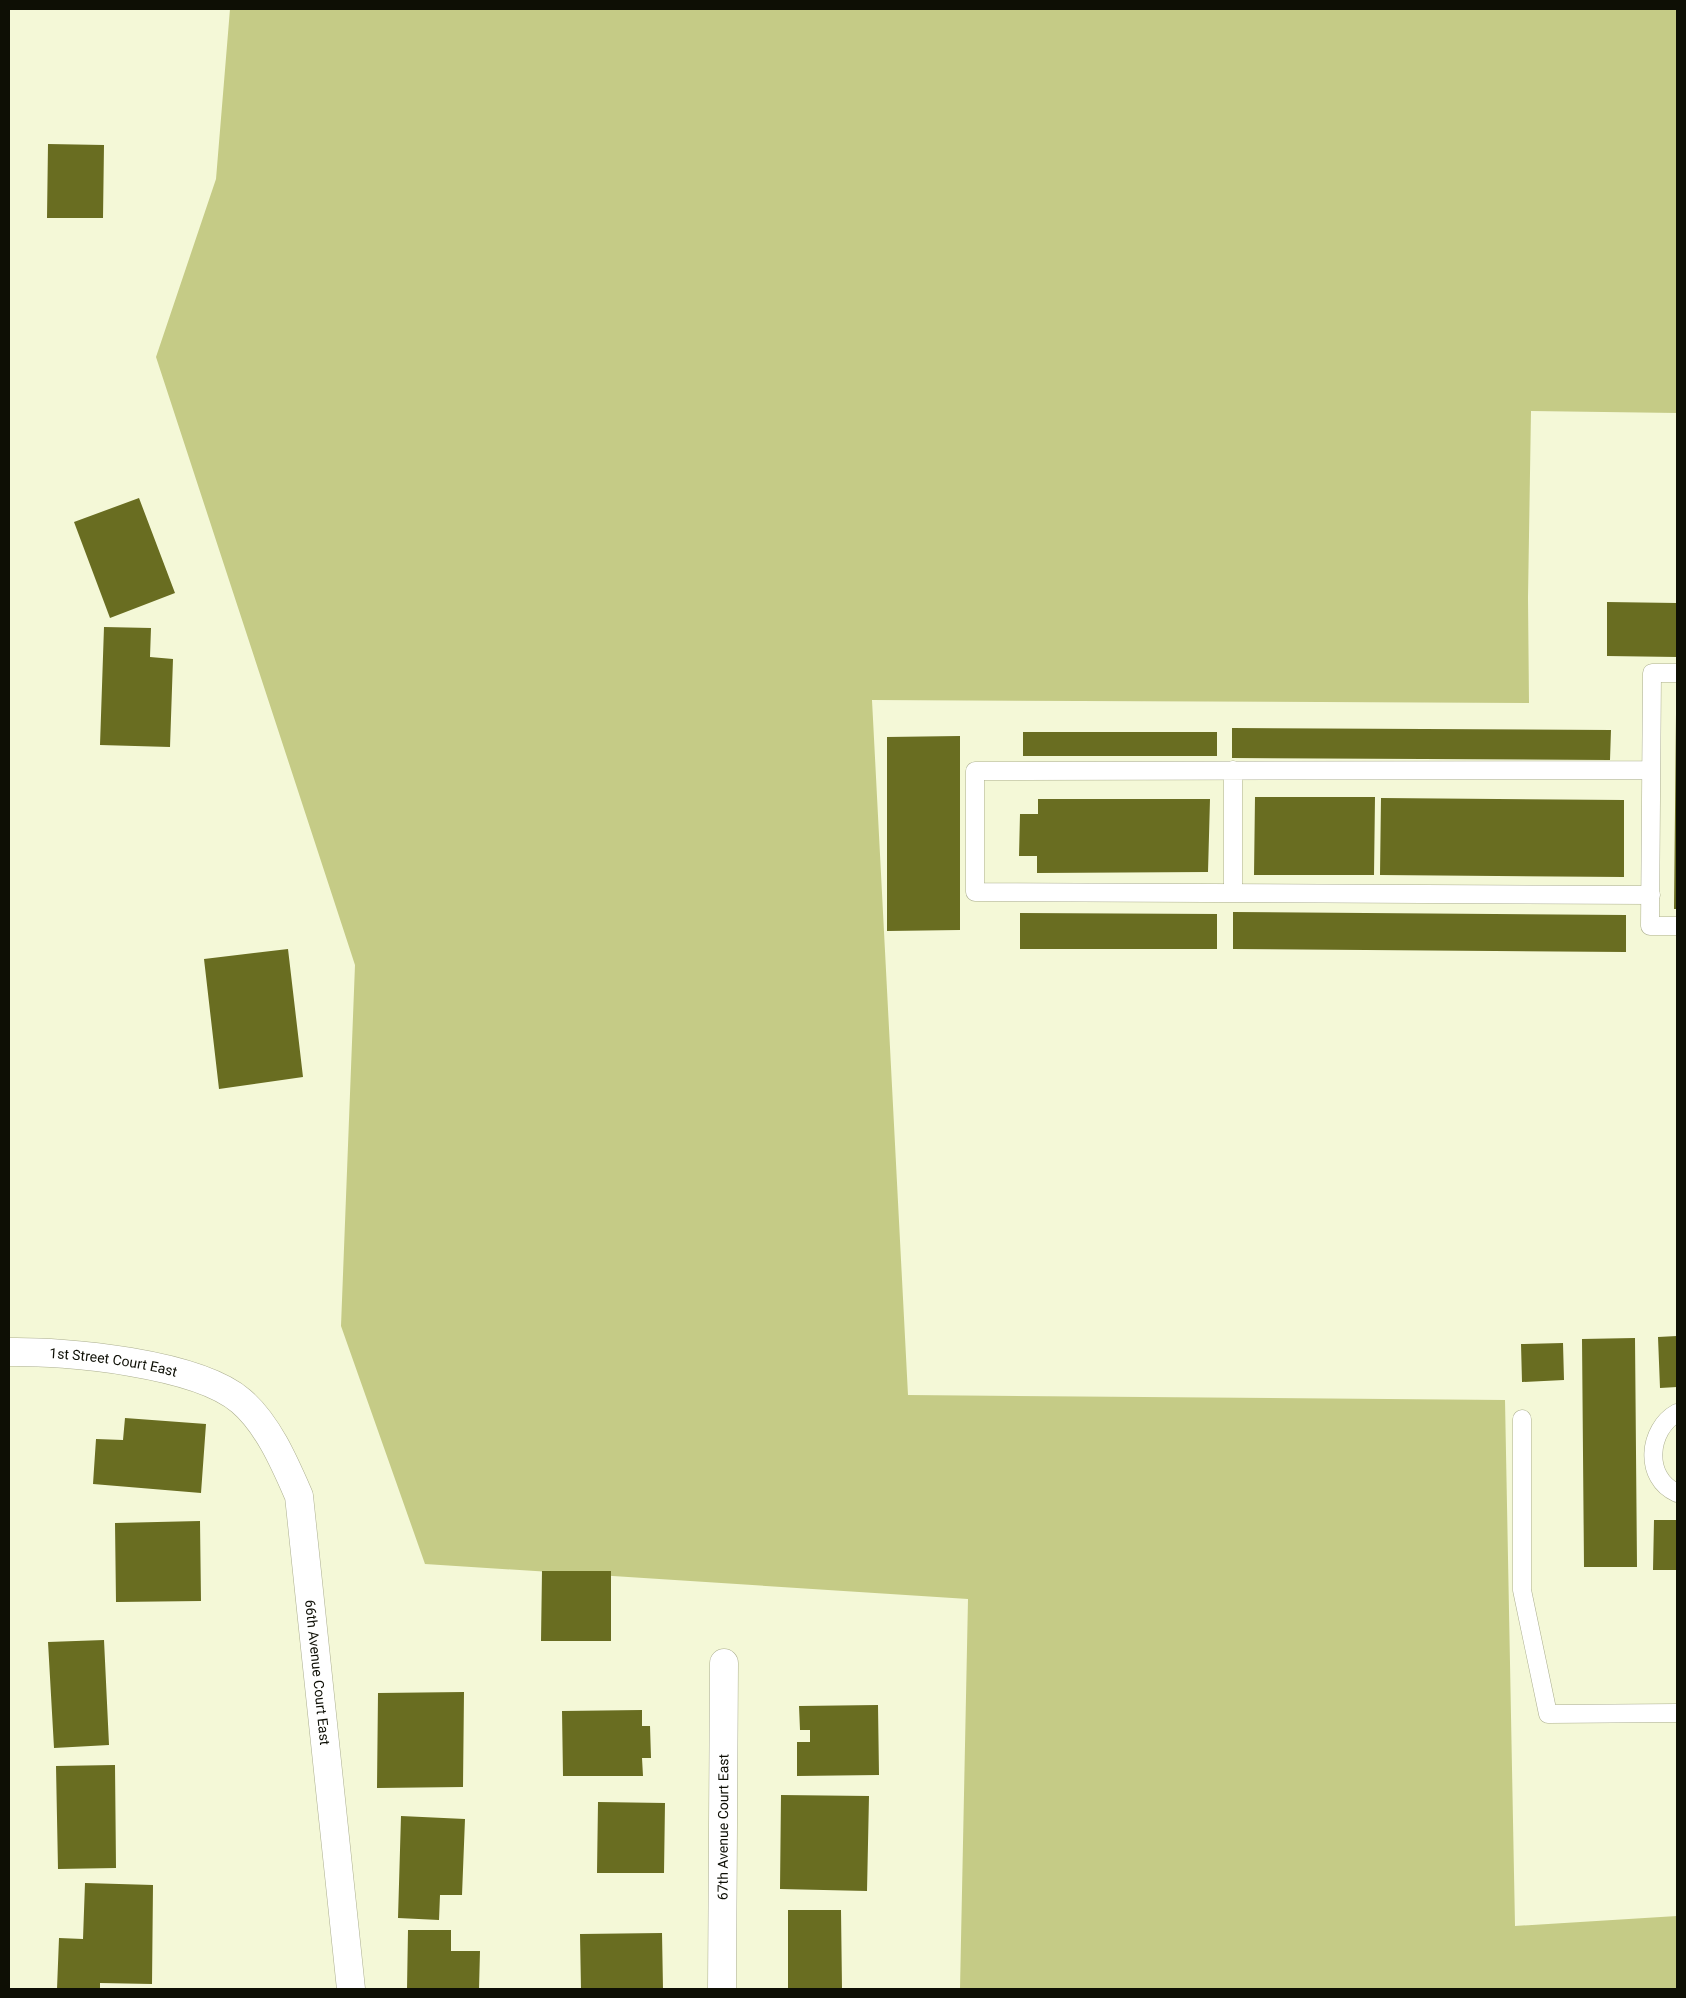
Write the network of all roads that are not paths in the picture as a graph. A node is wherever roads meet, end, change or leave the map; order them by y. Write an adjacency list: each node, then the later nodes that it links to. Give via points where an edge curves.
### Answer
1 (1677, 672): 3 (lane, via 1652,673)
2 (1234, 770): 3 (lane); 4 (lane); 4 (lane, via 976,771 976,892)
3 (1652, 770): 5 (lane)
4 (1234, 894): 5 (lane)
5 (1651, 895): 6 (lane, via 1650,926)
6 (1677, 926)
7 (9, 1352): 8 (street, 1st Street Court East, via 114,1358 184,1374)
8 (216, 1386): 14 (street, 66th Avenue Court East, via 241,1401 263,1427 282,1457 299,1496)
9 (1677, 1413): 11 (lane, via 1660,1427 1654,1440 1653,1455 1663,1482)
10 (1522, 1419): 13 (lane, via 1522,1590 1548,1714)
11 (1677, 1493)
12 (724, 1663): 15 (street, 67th Avenue Court East)
13 (1677, 1712)
14 (350, 1989)
15 (722, 1989)

